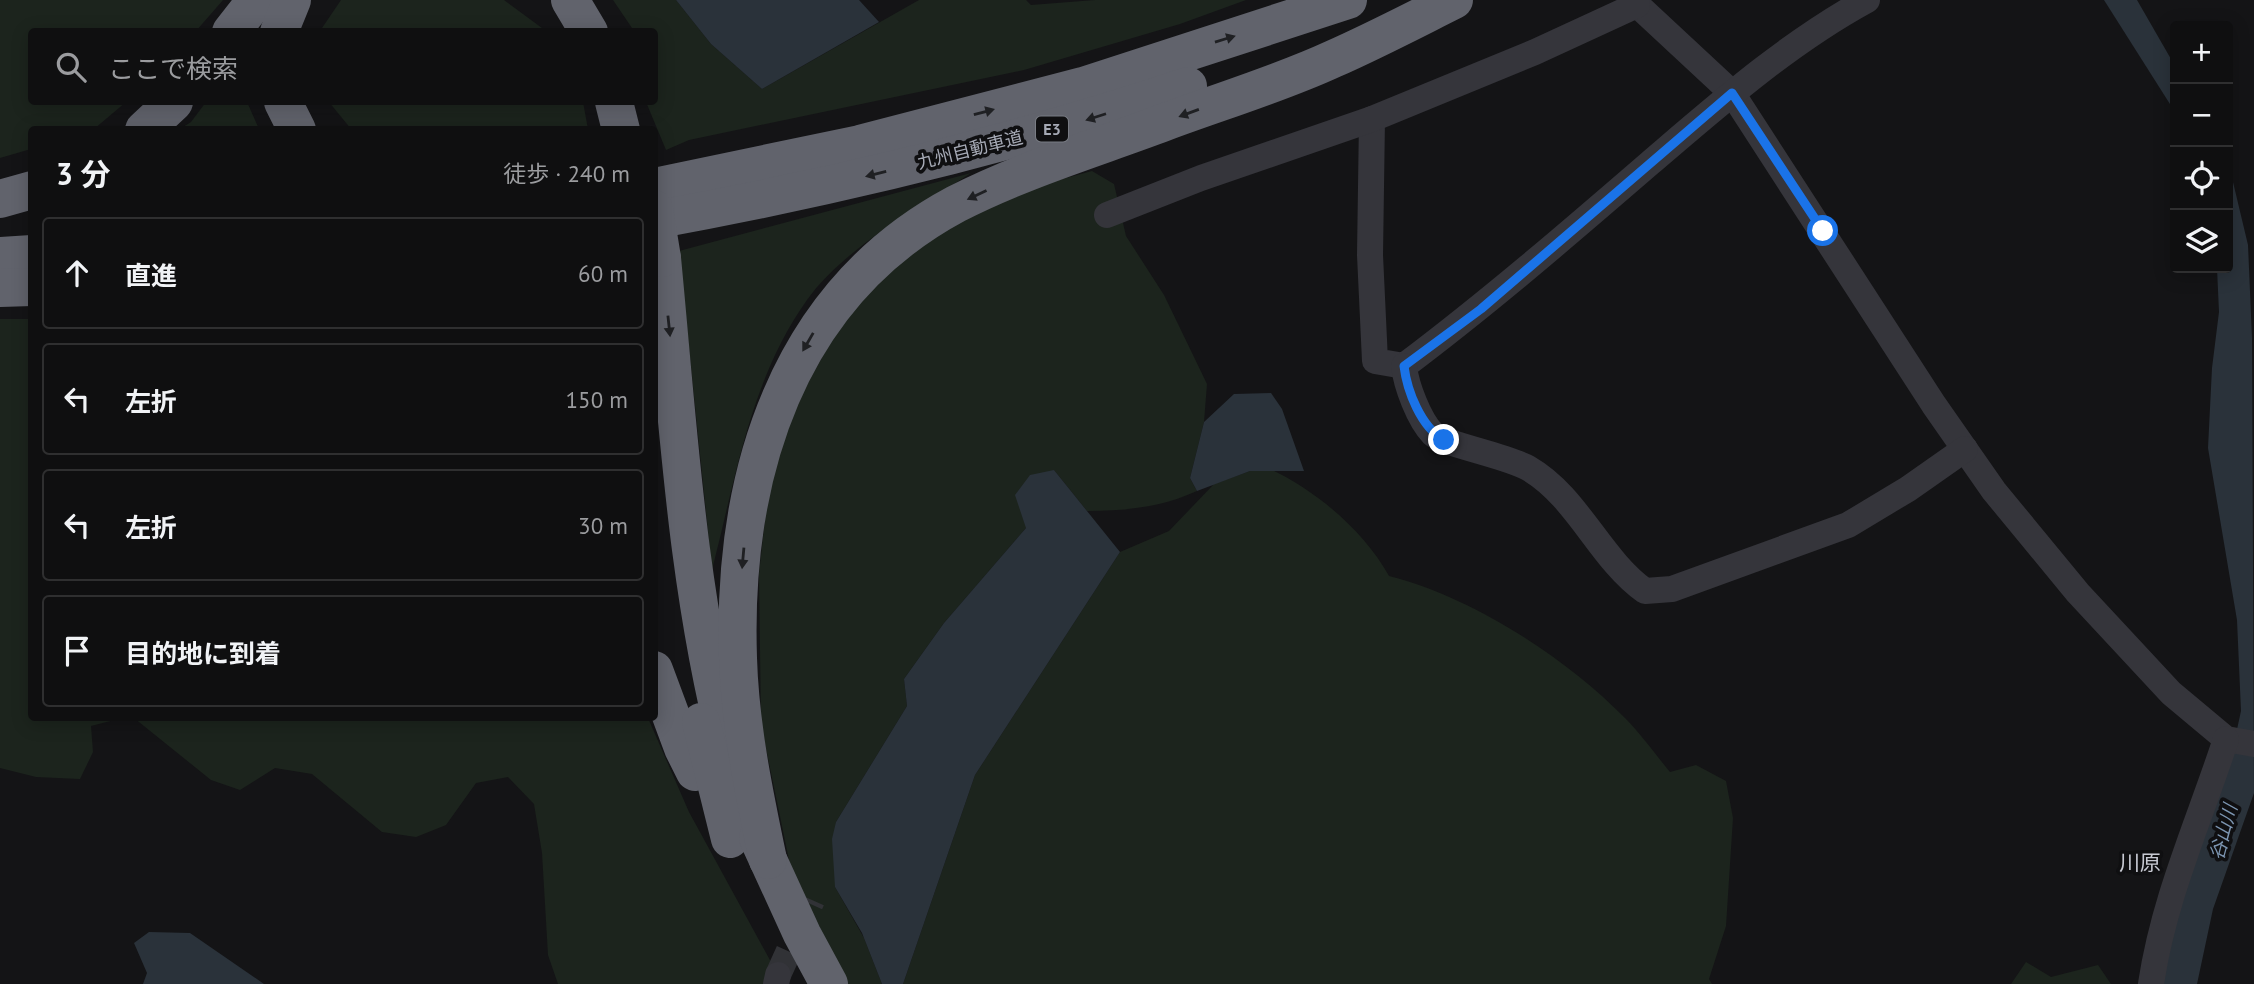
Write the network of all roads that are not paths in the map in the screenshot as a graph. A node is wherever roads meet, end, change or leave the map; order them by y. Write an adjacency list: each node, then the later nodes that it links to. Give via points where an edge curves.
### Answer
1 (256, 0): 10 (highway)
2 (292, 0): 11 (highway)
3 (570, 0): 12 (highway)
4 (593, 0): 13 (highway)
5 (1348, 0): 24 (highway, 九州自動車道 / E3, one-way to 5, via 1083,86)
6 (1438, 0): 30 (highway, 九州自動車道 / E3, one-way to 30, via 1086,120 858,179)
7 (1454, 0): 39 (highway, one-way to 39, via 1331,60 954,205 909,236 839,299 809,337 778,397 757,472 744,545 738,658 747,752)
8 (1867, 0): 14 (street)
9 (1635, 2): 14 (street); 19 (street, via 1535,52)
10 (234, 28)
11 (281, 28)
12 (587, 28)
13 (609, 28)
14 (1732, 93): 32 (street, via 1481,309); 34 (street)
15 (171, 105): 20 (highway)
16 (284, 105): 21 (highway)
17 (615, 105): 22 (highway)
18 (635, 105): 23 (highway)
19 (1372, 120): 29 (street); 32 (street, via 1370,255 1375,361)
20 (148, 126)
21 (295, 126)
22 (620, 126)
23 (641, 126)
24 (784, 162): 25 (highway); 26 (highway, 九州自動車道 / E3)
25 (658, 168)
26 (658, 186)
27 (28, 191): 28 (highway)
28 (0, 198)
29 (1107, 215)
30 (658, 219)
31 (658, 234): 39 (highway, one-way to 39, bridge, via 705,655 743,806)
32 (1404, 366): 34 (street, via 1406,386 1433,434 1529,469 1567,502 1622,575 1645,591 1672,589 1847,525)
33 (658, 420): 38 (highway, via 684,646)
34 (1965, 449): 36 (street, via 2078,593 2171,693)
35 (658, 681): 38 (highway, via 683,748)
36 (2226, 738): 37 (street); 42 (street, via 2173,882)
37 (2254, 744)
38 (730, 839): 40 (highway)
39 (768, 860): 41 (highway)
40 (787, 981)
41 (829, 984)
42 (2151, 984)

